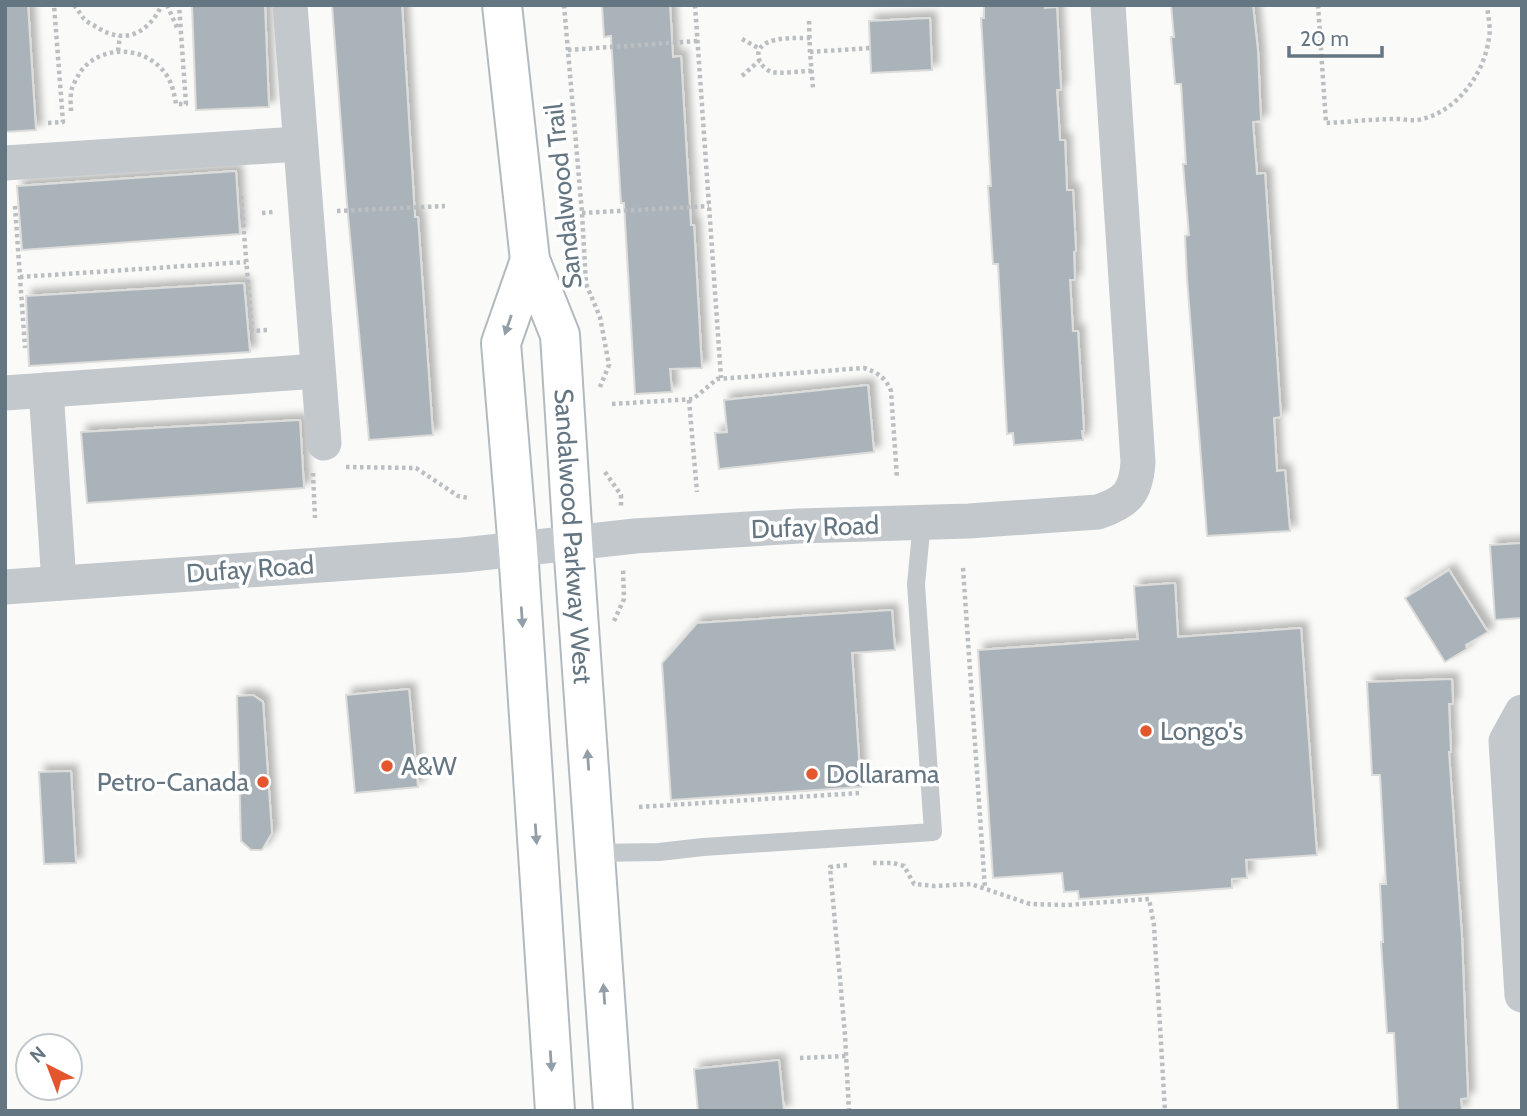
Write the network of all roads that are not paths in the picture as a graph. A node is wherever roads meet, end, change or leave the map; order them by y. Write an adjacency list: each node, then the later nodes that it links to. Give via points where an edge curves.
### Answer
1 (290, 5): 4 (street)
2 (502, 5): 6 (main road, Sandalwood Parkway West)
3 (1108, 5): 11 (street, Dufay Road, via 1137,479 1131,492 1116,505 1098,512)
4 (299, 144): 5 (street); 7 (street)
5 (5, 163)
6 (530, 260): 12 (main road, Sandalwood Parkway West, via 560,335); 13 (main road, Sandalwood Parkway West, one-way to 13, via 501,343)
7 (318, 371): 8 (street); 10 (street)
8 (46, 390): 9 (street); 14 (street)
9 (5, 393)
10 (325, 459)
11 (922, 523): 12 (street, Dufay Road, via 799,526); 17 (lane, via 916,584 933,832)
12 (573, 542): 13 (street, Dufay Road); 17 (main road, Sandalwood Parkway West, one-way to 12)
13 (518, 549): 14 (street, Dufay Road); 19 (main road, Sandalwood Parkway West, one-way to 19)
14 (59, 583): 15 (street, Dufay Road)
15 (5, 587)
16 (1522, 712): 18 (street, via 1506,741)
17 (594, 853): 20 (main road, Sandalwood Parkway West, one-way to 17)
18 (1522, 995)
19 (555, 1111)
20 (613, 1111)

